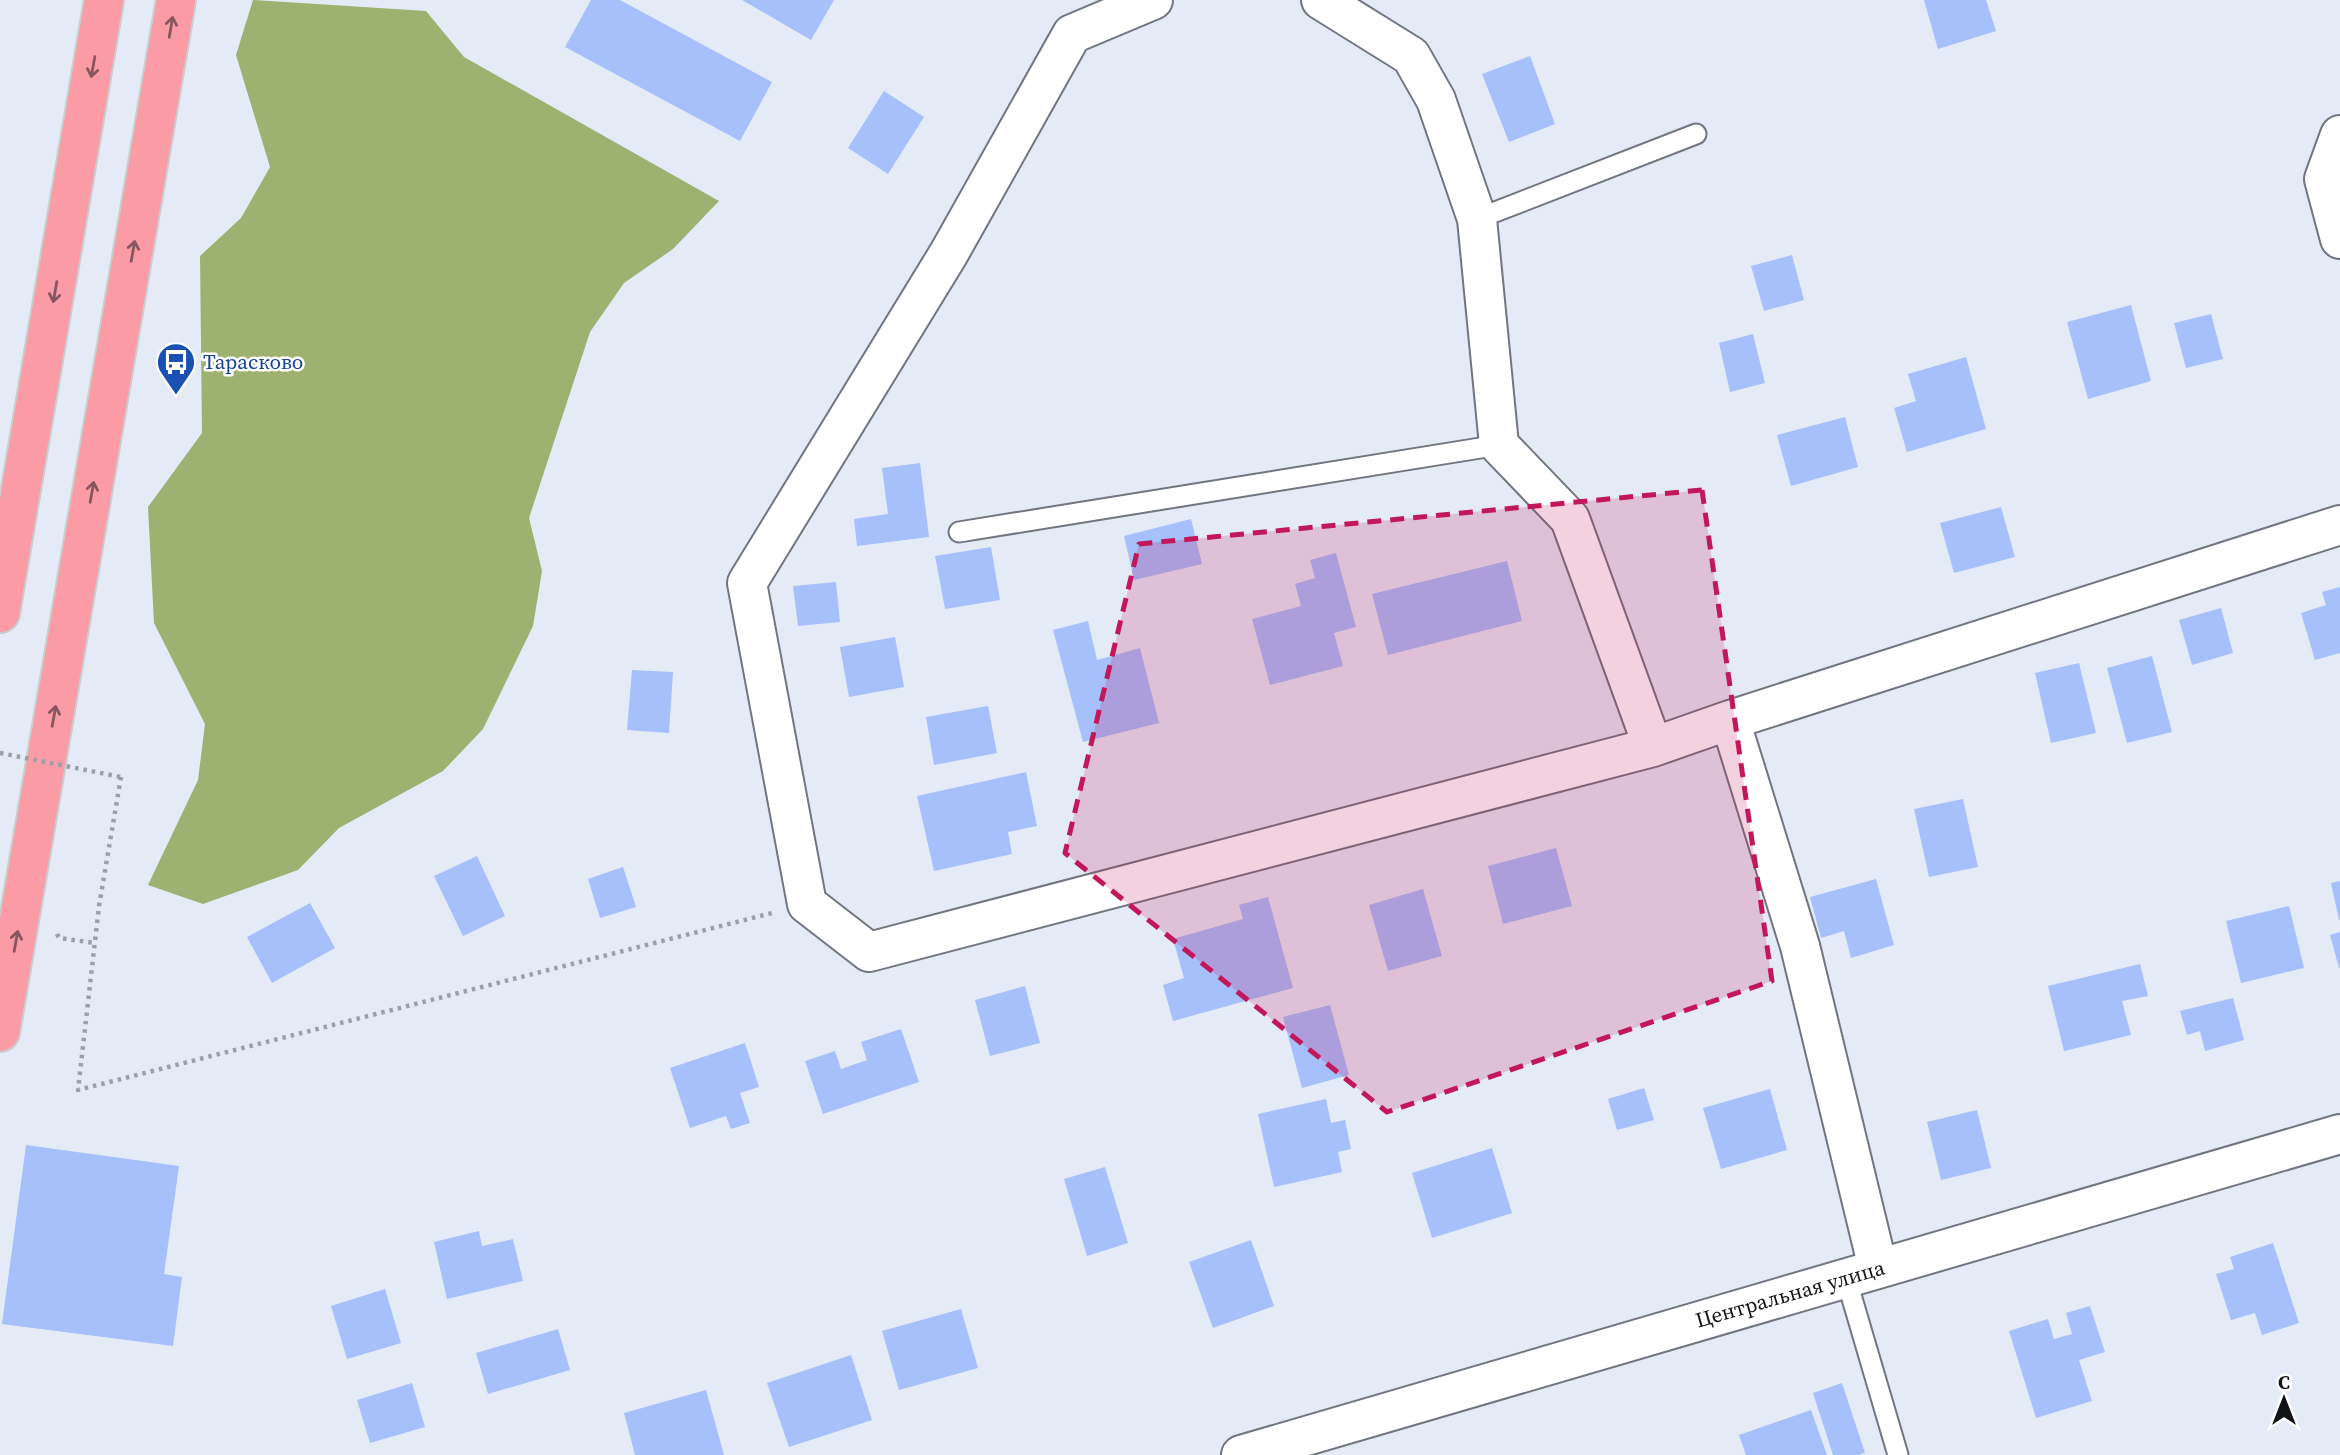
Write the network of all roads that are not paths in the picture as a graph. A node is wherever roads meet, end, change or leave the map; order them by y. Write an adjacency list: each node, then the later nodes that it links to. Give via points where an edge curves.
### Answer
1 (104, 0): 10 (highway, one-way to 10)
2 (176, 0): 16 (highway, one-way to 2)
3 (1153, 0): 15 (street, via 1072,34 950,253 747,583 807,904 869,952)
4 (1321, 0): 7 (street, via 1411,56 1436,100)
5 (1696, 134): 7 (lane)
6 (2340, 135): 8 (street, via 2324,179)
7 (1477, 219): 9 (street)
8 (2340, 239)
9 (1499, 445): 12 (lane); 15 (street, via 1570,519)
10 (8, 511): 13 (highway)
11 (2340, 525): 14 (street)
12 (959, 532)
13 (0, 613)
14 (1730, 720): 15 (street); 18 (street, via 1800,946)
15 (1653, 747)
16 (0, 1032)
17 (2340, 1134): 18 (street, Центральная улица)
18 (1862, 1273): 19 (street, Центральная улица); 20 (lane)
19 (1241, 1455)
20 (1898, 1455)

